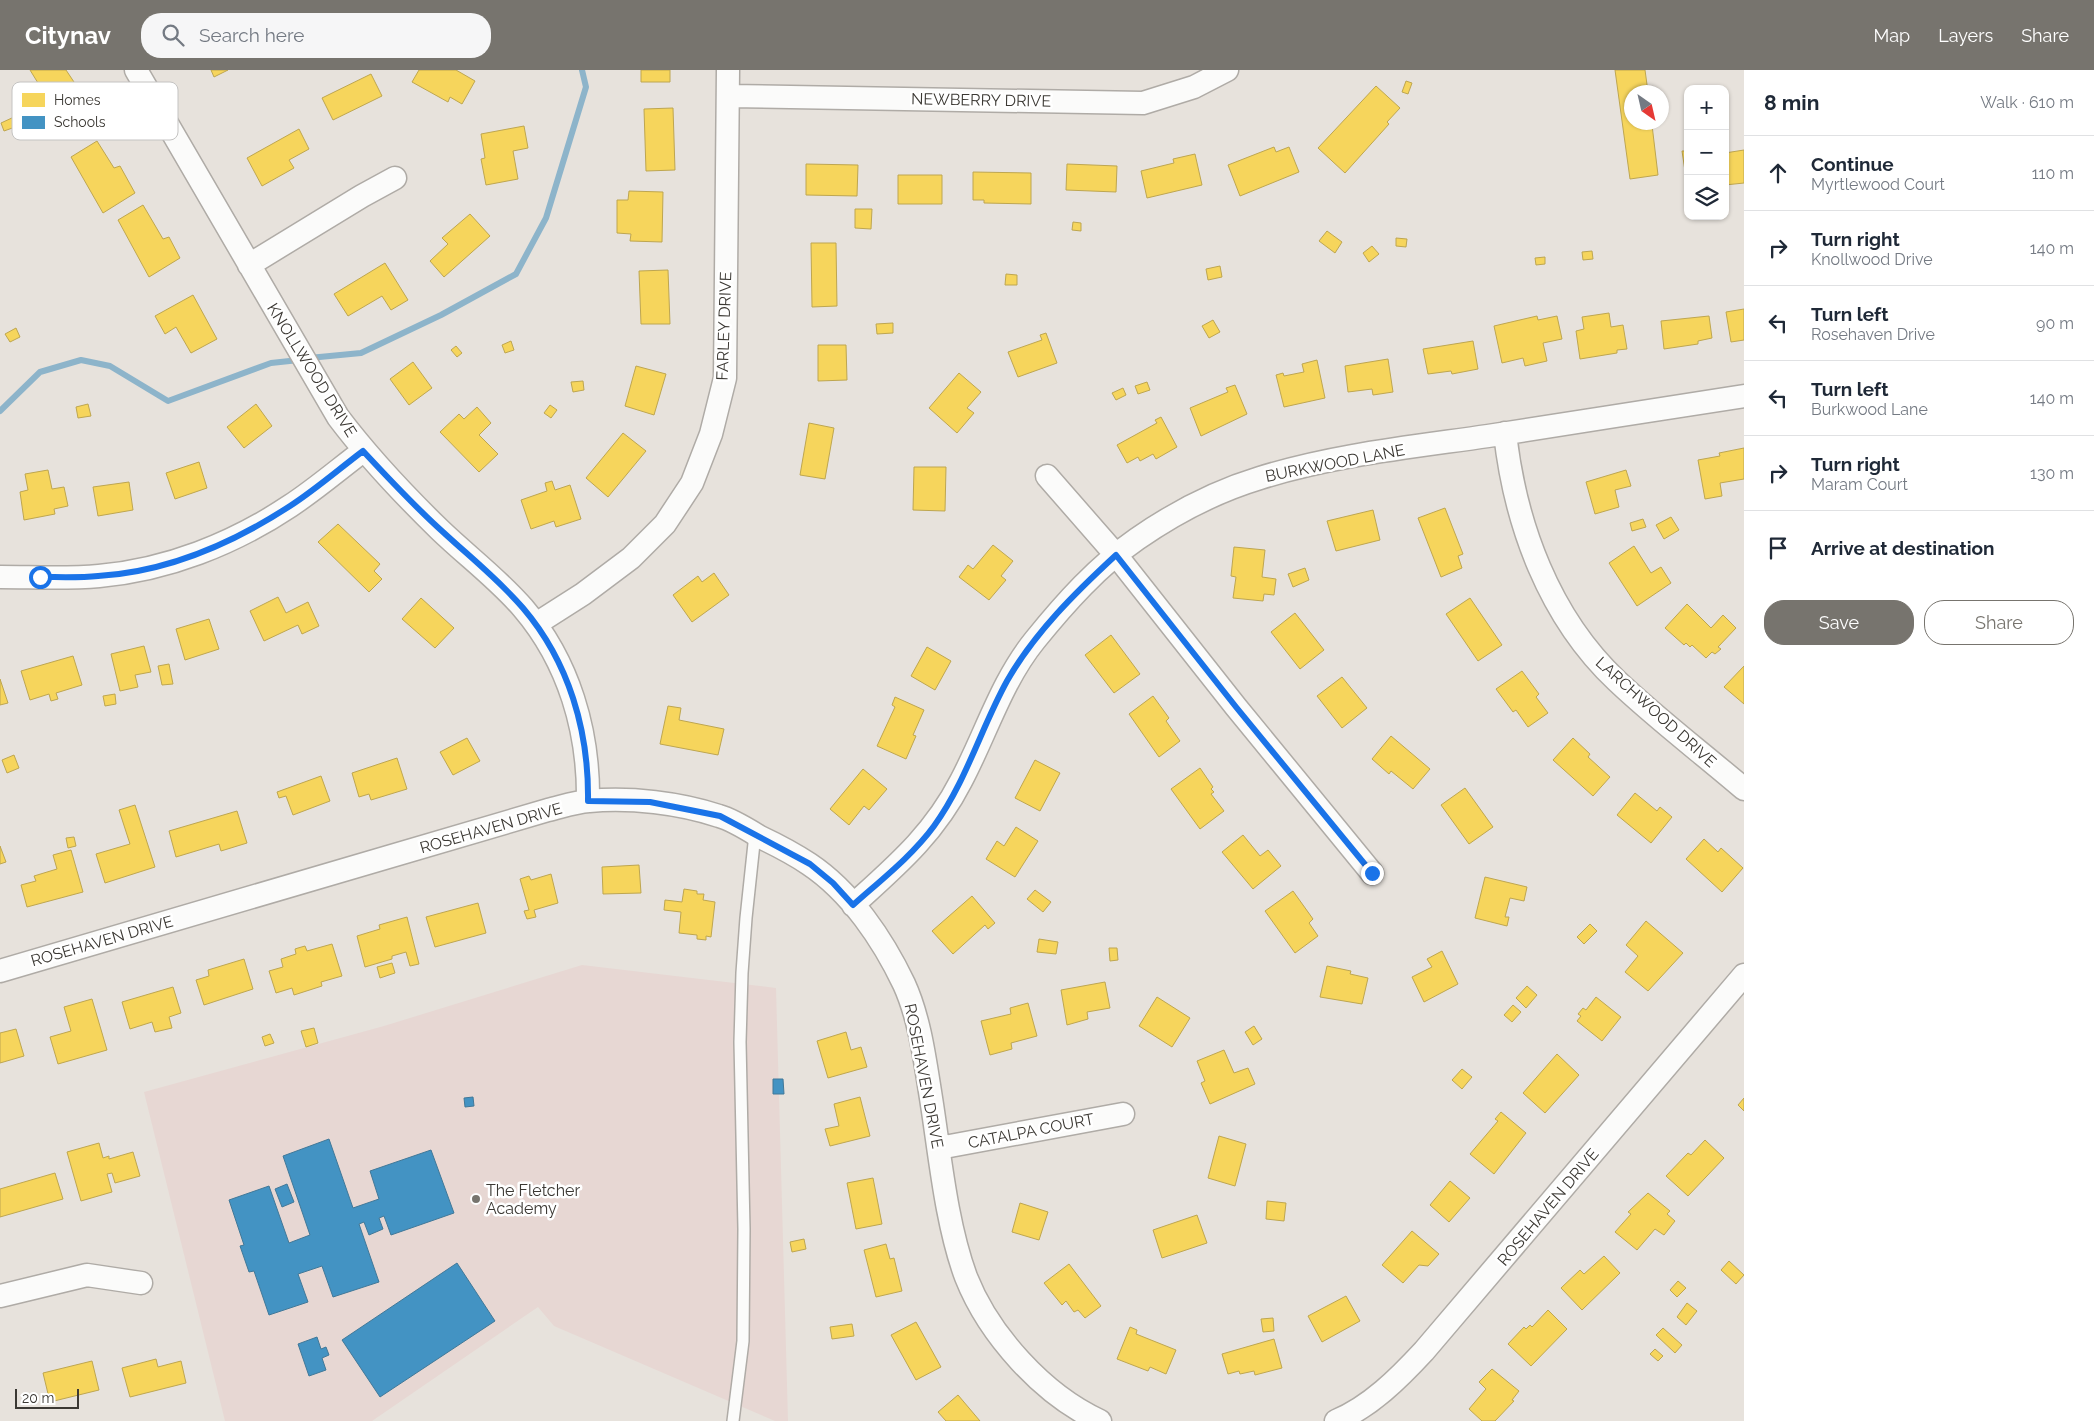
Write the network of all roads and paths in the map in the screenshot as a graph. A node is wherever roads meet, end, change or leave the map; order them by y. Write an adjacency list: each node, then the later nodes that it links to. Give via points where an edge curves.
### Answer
1 (136, 70): 4 (street, KNOLLWOOD DRIVE)
2 (728, 70): 5 (street, FARLEY DRIVE)
3 (1227, 70): 5 (street, NEWBERRY DRIVE, via 1194,87 1144,103)
4 (143, 82)
5 (729, 96): 15 (street, FARLEY DRIVE, via 724,378 711,434 692,483 665,524 631,558)
6 (176, 140): 8 (street, KNOLLWOOD DRIVE)
7 (395, 178): 8 (street)
8 (248, 266): 11 (street, KNOLLWOOD DRIVE, via 338,418)
9 (1744, 396): 10 (street, BURKWOOD LANE)
10 (1505, 433): 13 (street, BURKWOOD LANE, via 1366,455 1258,478 1174,516); 16 (street, LARCHWOOD DRIVE, via 1507,455 1525,529 1538,566 1569,622 1616,680)
11 (363, 451): 14 (street, via 291,506 254,528 184,558 150,568 98,576); 15 (street, KNOLLWOOD DRIVE, via 394,485 516,600)
12 (1047, 476): 13 (street)
13 (1116, 555): 19 (street); 20 (street, BURKWOOD LANE, via 1066,603 1028,650 1008,680 961,782 934,826)
14 (0, 578)
15 (536, 624): 17 (street, KNOLLWOOD DRIVE, via 567,679 579,716)
16 (1744, 789)
17 (588, 801): 18 (street, ROSEHAVEN DRIVE, via 650,802 684,808 720,816); 21 (street, ROSEHAVEN DRIVE)
18 (755, 834): 20 (street, ROSEHAVEN DRIVE, via 810,864); 27 (lane, via 741,1002 743,1341)
19 (1372, 873)
20 (853, 905): 24 (street, ROSEHAVEN DRIVE, via 887,952 905,986 918,1029)
21 (0, 970)
22 (1744, 975): 29 (street, ROSEHAVEN DRIVE, via 1402,1376)
23 (1123, 1114): 24 (street, CATALPA COURT)
24 (939, 1148): 28 (street, ROSEHAVEN DRIVE, via 958,1248 981,1306 1006,1344 1032,1373 1063,1400)
25 (141, 1283): 26 (street, via 88,1275)
26 (0, 1296)
27 (733, 1421)
28 (1100, 1421)
29 (1336, 1421)

